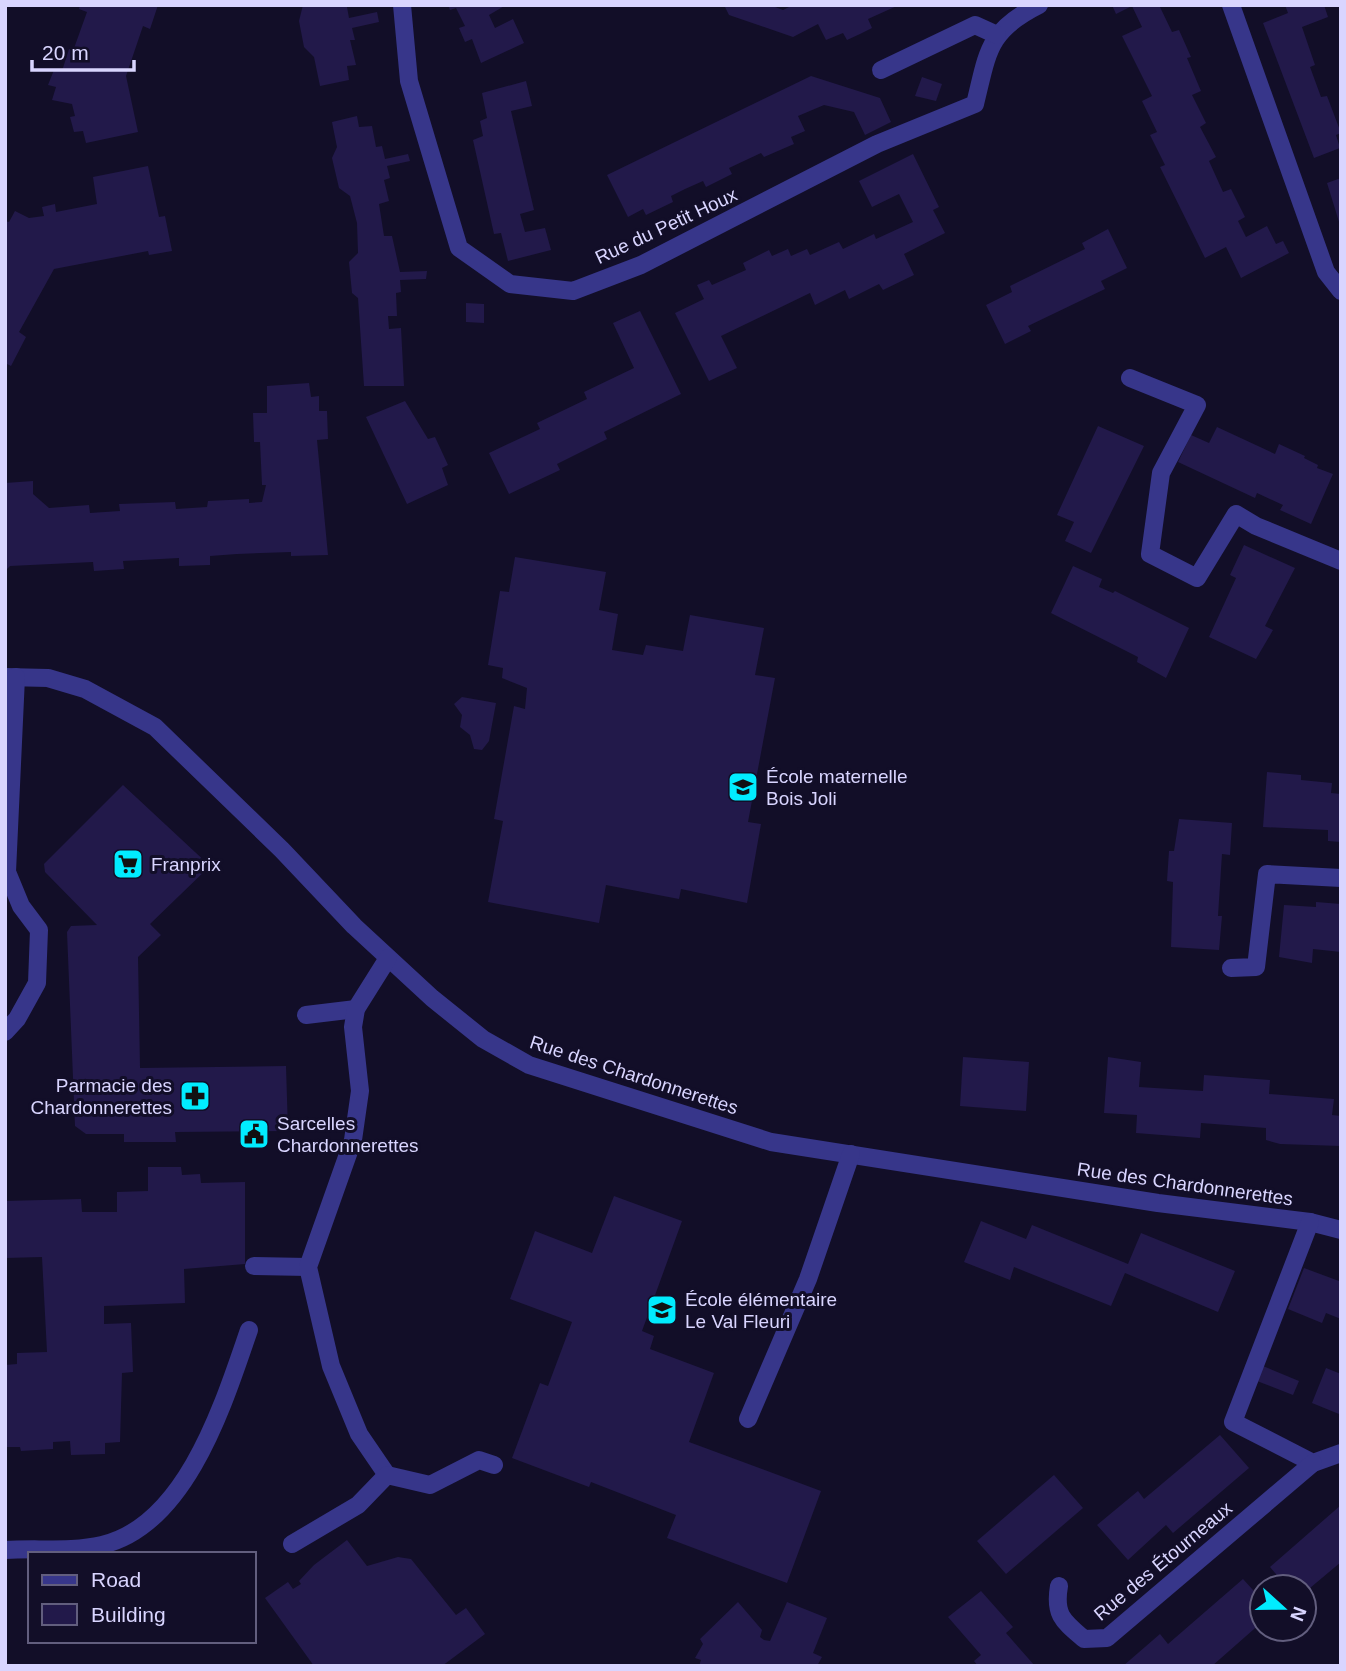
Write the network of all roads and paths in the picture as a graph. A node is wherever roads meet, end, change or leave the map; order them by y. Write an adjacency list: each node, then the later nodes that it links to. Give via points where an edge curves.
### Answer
1 (401, 5): 4 (street, Rue du Petit Houx, via 409,81 459,248 510,284 573,291 641,265 877,144 975,104 990,45)
2 (1039, 5): 4 (street, Rue du Petit Houx, via 1014,17)
3 (1231, 5): 6 (street)
4 (997, 35): 5 (street, via 975,25)
5 (881, 70)
6 (1333, 270): 7 (street)
7 (1341, 291)
8 (1130, 378): 9 (street, via 1197,405 1161,473 1150,554 1196,578 1236,514)
9 (1341, 561)
10 (10, 677): 12 (street, Rue des Chardonnerettes, via 48,678 85,689 155,727); 16 (street, via 7,872 21,906 39,930 37,983)
11 (1341, 878): 13 (street, via 1267,874 1256,967)
12 (388, 958): 14 (street); 17 (street, Rue des Chardonnerettes, via 484,1039 529,1065 771,1142)
13 (1231, 968)
14 (356, 1009): 15 (street); 21 (street, via 353,1027 360,1091 353,1140)
15 (306, 1015)
16 (5, 1032)
17 (851, 1154): 18 (street, Rue des Chardonnerettes); 23 (street, via 808,1279)
18 (1310, 1222): 19 (street, Rue des Chardonnerettes); 25 (street, via 1233,1422)
19 (1341, 1230)
20 (254, 1266): 21 (street)
21 (307, 1267): 27 (street, via 331,1366 359,1433)
22 (249, 1330): 29 (street, via 219,1418 175,1494 146,1521 103,1545)
23 (748, 1419)
24 (1341, 1453): 25 (street, Rue des Étourneaux)
25 (1313, 1463): 30 (street, Rue des Étourneaux, via 1107,1638 1084,1640 1065,1622 1056,1606)
26 (494, 1465): 27 (street, via 479,1460 430,1485)
27 (387, 1475): 28 (street, via 358,1505)
28 (292, 1544)
29 (5, 1550)
30 (1059, 1586)

